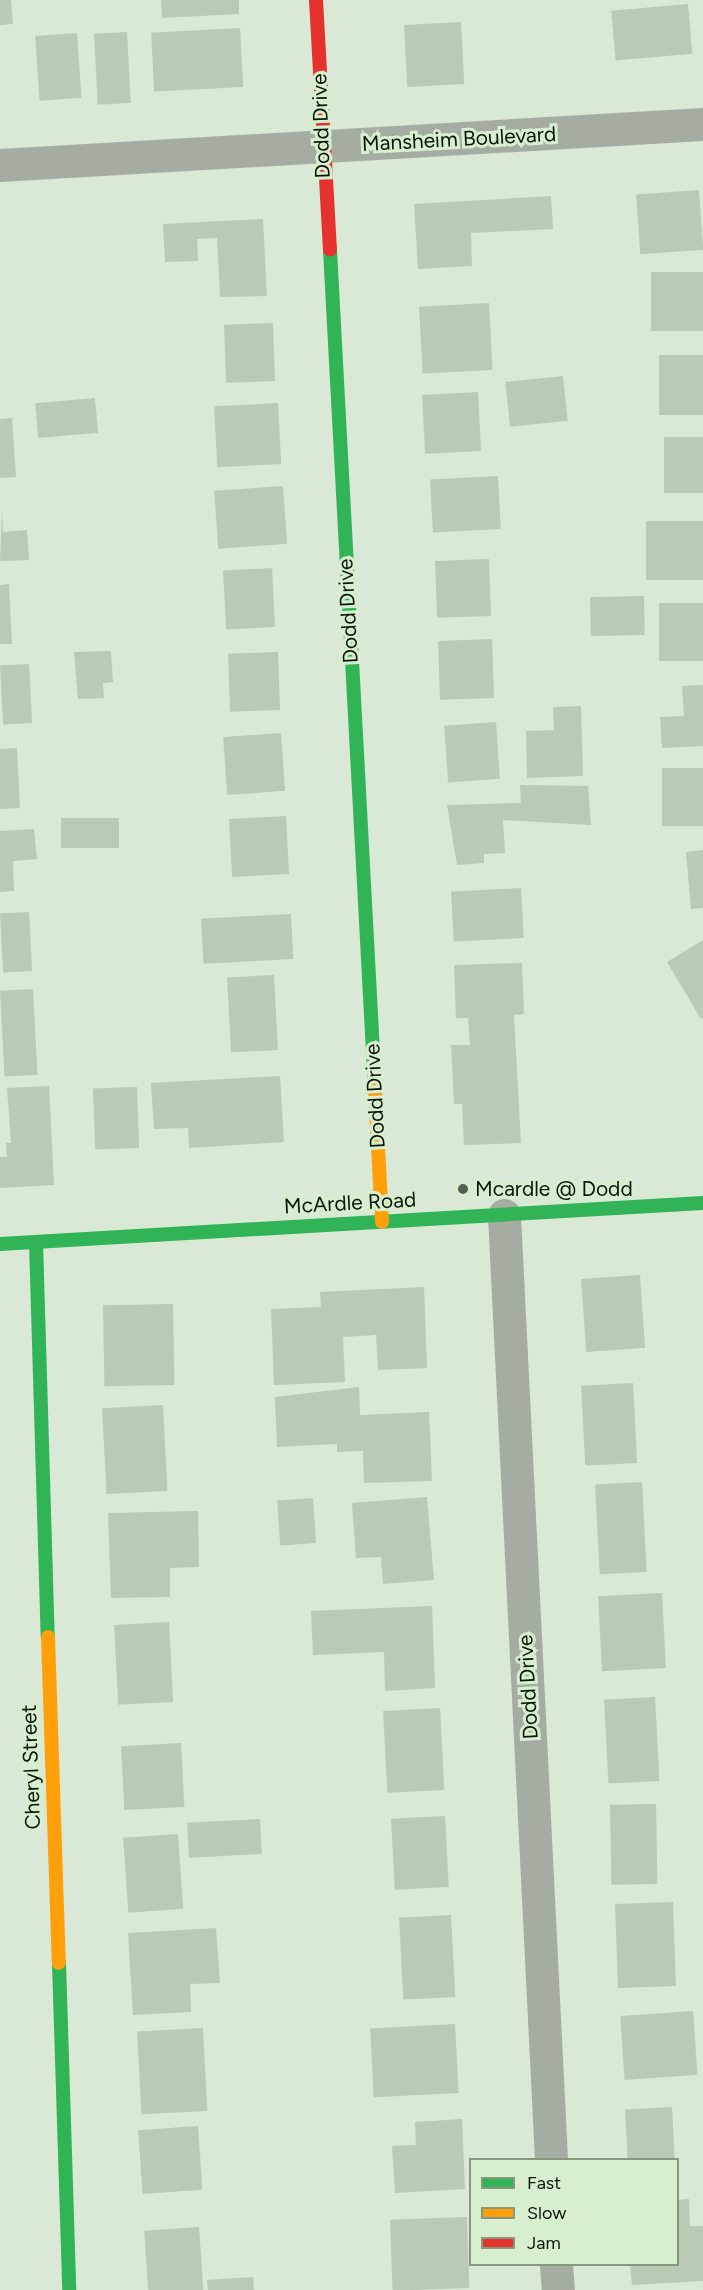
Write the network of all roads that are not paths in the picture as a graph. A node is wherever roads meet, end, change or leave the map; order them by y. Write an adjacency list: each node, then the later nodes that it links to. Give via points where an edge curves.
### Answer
1 (316, 0): 3 (street, Dodd Drive)
2 (703, 124): 3 (street, Mansheim Boulevard)
3 (322, 147): 4 (street, Mansheim Boulevard); 7 (street, Dodd Drive)
4 (0, 165)
5 (703, 1203): 6 (street, McArdle Road)
6 (504, 1215): 7 (street, McArdle Road); 10 (street, Dodd Drive)
7 (382, 1222): 8 (street, McArdle Road)
8 (36, 1242): 9 (street, McArdle Road); 12 (street, Cheryl Street)
9 (0, 1244)
10 (551, 2158)
11 (556, 2266): 13 (street)
12 (69, 2290)
13 (558, 2290)

